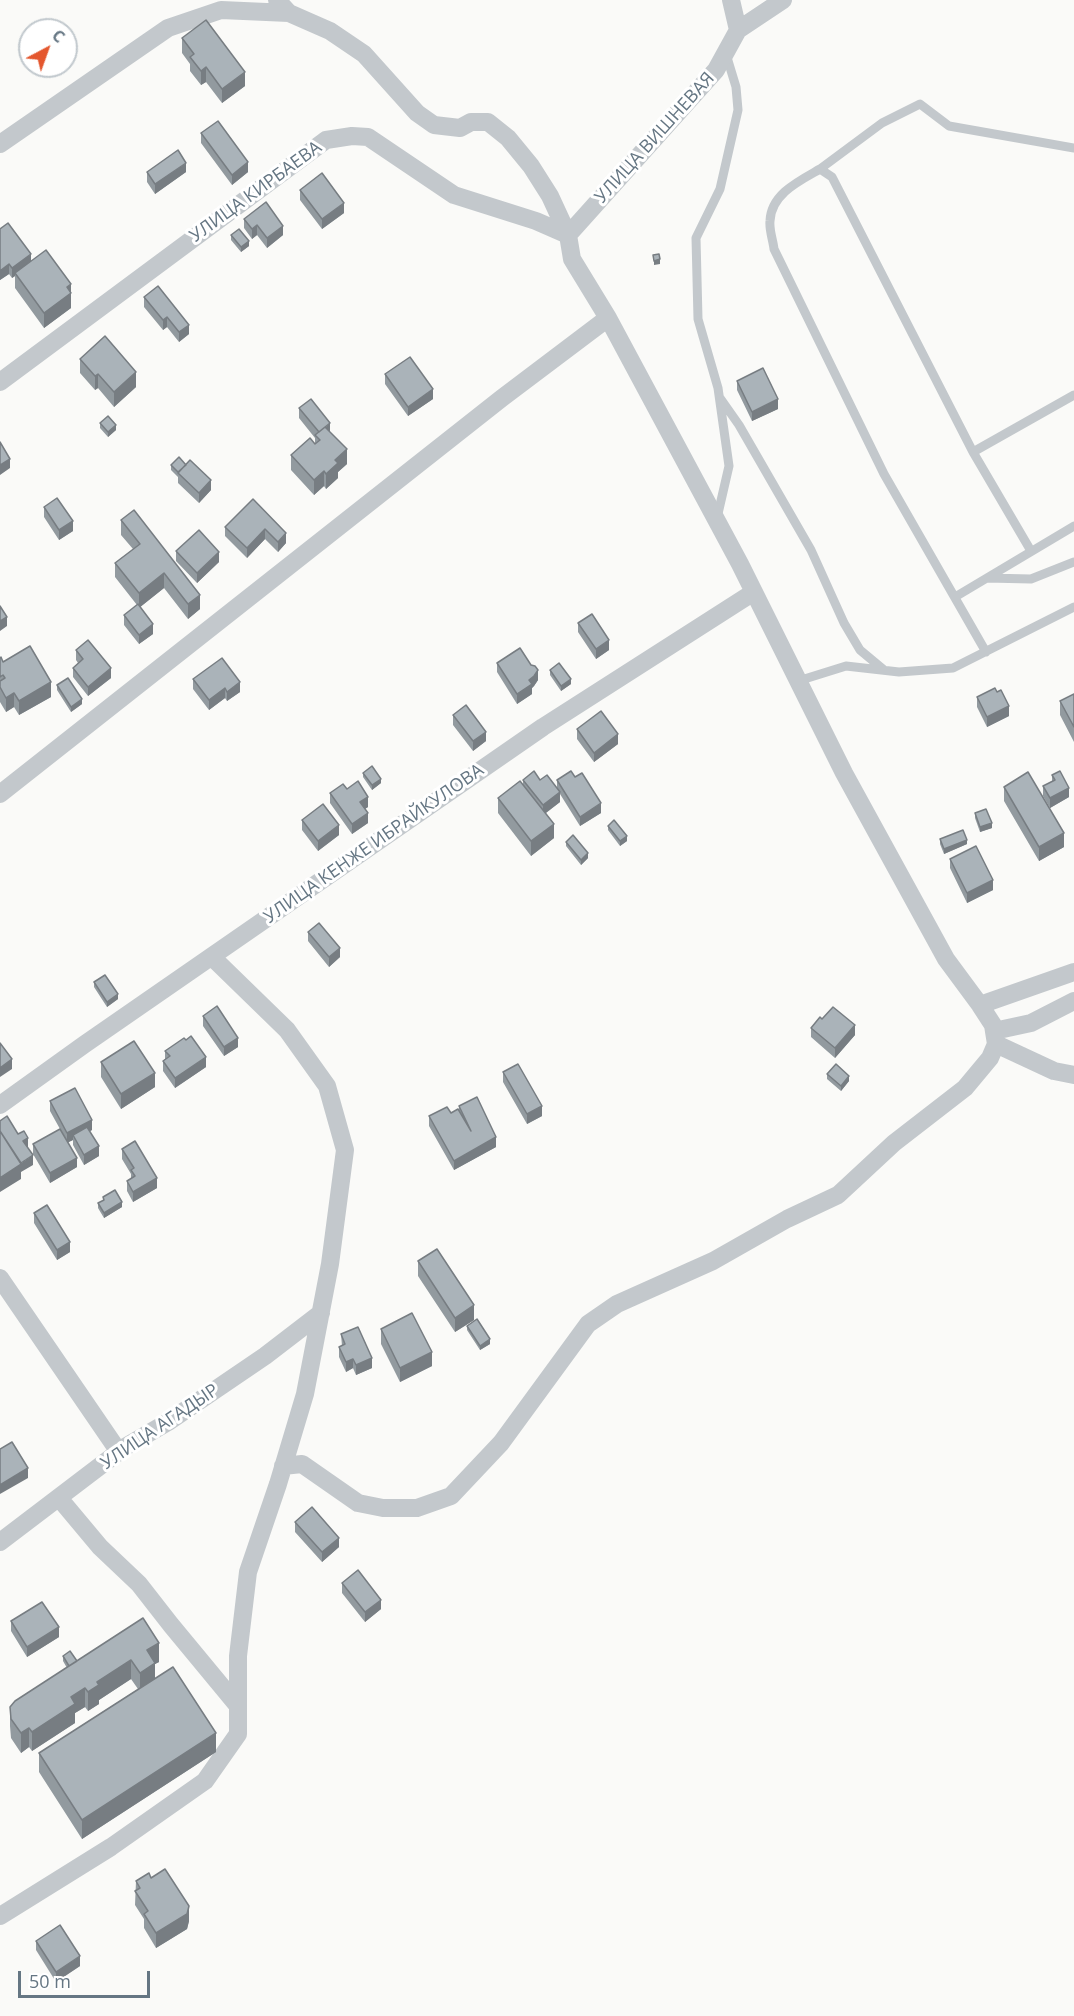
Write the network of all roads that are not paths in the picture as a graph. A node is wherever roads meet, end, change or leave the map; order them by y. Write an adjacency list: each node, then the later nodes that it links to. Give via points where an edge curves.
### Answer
1 (277, 0): 4 (street)
2 (731, 0): 5 (street)
3 (783, 0): 5 (street)
4 (289, 13): 7 (street, via 221,10 168,28); 10 (street, via 330,31 364,54 417,113 434,125 460,128 471,122 488,122 508,138 531,166)
5 (738, 30): 6 (street, УЛИЦА ВИШНЕВАЯ)
6 (725, 53): 10 (street, УЛИЦА ВИШНЕВАЯ, via 716,70); 14 (lane, via 736,87 738,110 720,189 696,238 698,319)
7 (0, 144)
8 (1074, 148): 9 (lane, via 950,126 920,104 882,123)
9 (820, 169): 15 (lane, via 832,177); 22 (lane, via 774,202 770,221 774,249 884,474)
10 (567, 235): 11 (street, via 572,259); 12 (street, УЛИЦА КИРБАЕВА, via 454,195 368,137 326,140)
11 (608, 318): 16 (street); 27 (street)
12 (0, 382)
13 (1074, 395): 15 (lane)
14 (719, 396): 16 (lane, via 729,466); 25 (lane, via 811,550 860,650)
15 (973, 452): 18 (lane)
16 (716, 520): 21 (street)
17 (1074, 526): 18 (lane)
18 (1031, 551): 20 (lane)
19 (1074, 562): 20 (lane, via 1031,579)
20 (987, 578): 22 (lane)
21 (754, 592): 26 (street); 28 (street, УЛИЦА КЕНЖЕ ИБРАЙКУЛОВА, via 543,728)
22 (955, 597): 24 (lane)
23 (1074, 607): 24 (lane)
24 (986, 652): 25 (lane, via 953,668)
25 (885, 670): 26 (lane, via 846,666)
26 (798, 681): 31 (street, via 946,959)
27 (0, 794)
28 (212, 957): 34 (street, УЛИЦА КЕНЖЕ ИБРАЙКУЛОВА); 36 (street, via 287,1030 327,1086 345,1150)
29 (1074, 972): 31 (street)
30 (1074, 1001): 32 (street)
31 (980, 1005): 32 (street, via 993,1026)
32 (995, 1038): 33 (street, via 1054,1071); 38 (street, via 990,1058 965,1088 894,1143 838,1195 713,1261 617,1304 588,1324 501,1443 451,1496 417,1508 383,1508 358,1503 302,1464)
33 (1074, 1075)
34 (0, 1105)
35 (0, 1278): 37 (street)
36 (321, 1313): 37 (street, УЛИЦА АГАДЫР, via 255,1363); 38 (street, via 304,1394)
37 (119, 1452): 39 (street, УЛИЦА АГАДЫР)
38 (283, 1466): 41 (street, via 248,1572 238,1656)
39 (59, 1498): 40 (street, УЛИЦА АГАДЫР); 41 (street, via 100,1547 139,1584)
40 (0, 1542)
41 (238, 1706): 42 (street, via 238,1734 205,1781 111,1847)
42 (0, 1916)

